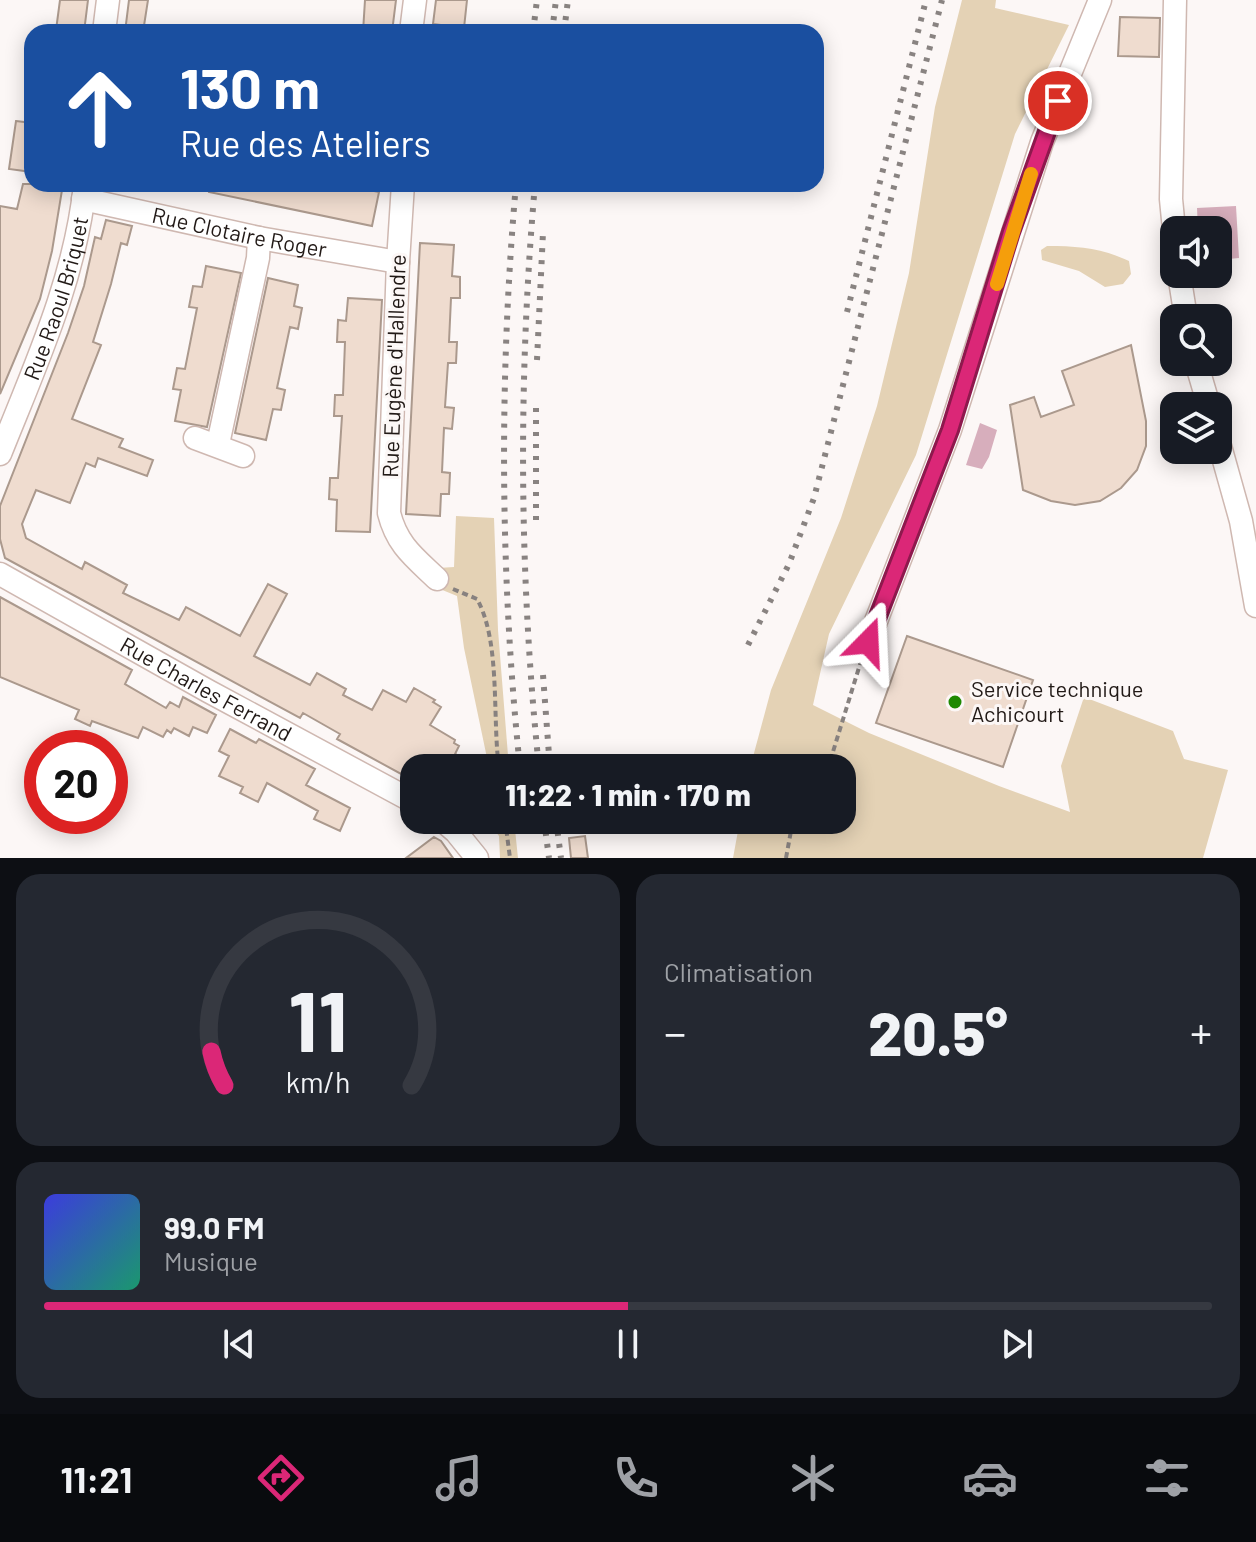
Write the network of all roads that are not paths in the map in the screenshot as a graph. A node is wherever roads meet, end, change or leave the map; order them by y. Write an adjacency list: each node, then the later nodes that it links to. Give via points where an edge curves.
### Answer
1 (108, 0): 5 (street)
2 (415, 0): 6 (street)
3 (1100, 0): 20 (street, via 1042,142 950,430)
4 (1175, 0): 9 (street)
5 (105, 24)
6 (412, 24)
7 (84, 192): 10 (street, Rue Clotaire Roger); 14 (street, Rue Raoul Briquet, via 59,306)
8 (402, 192): 11 (street, Rue Eugène d'Hallendre)
9 (1173, 216)
10 (259, 238): 11 (street, Rue Clotaire Roger); 13 (street)
11 (398, 262): 18 (street, Rue Eugène d'Hallendre, via 389,513 401,545)
12 (195, 438): 13 (street)
13 (218, 444): 15 (street)
14 (0, 454)
15 (243, 456)
16 (1225, 464): 19 (street)
17 (0, 574): 21 (street, Rue Charles Ferrand)
18 (437, 579)
19 (1256, 606)
20 (868, 642)
21 (400, 794)
22 (458, 834): 23 (street)
23 (477, 858)

